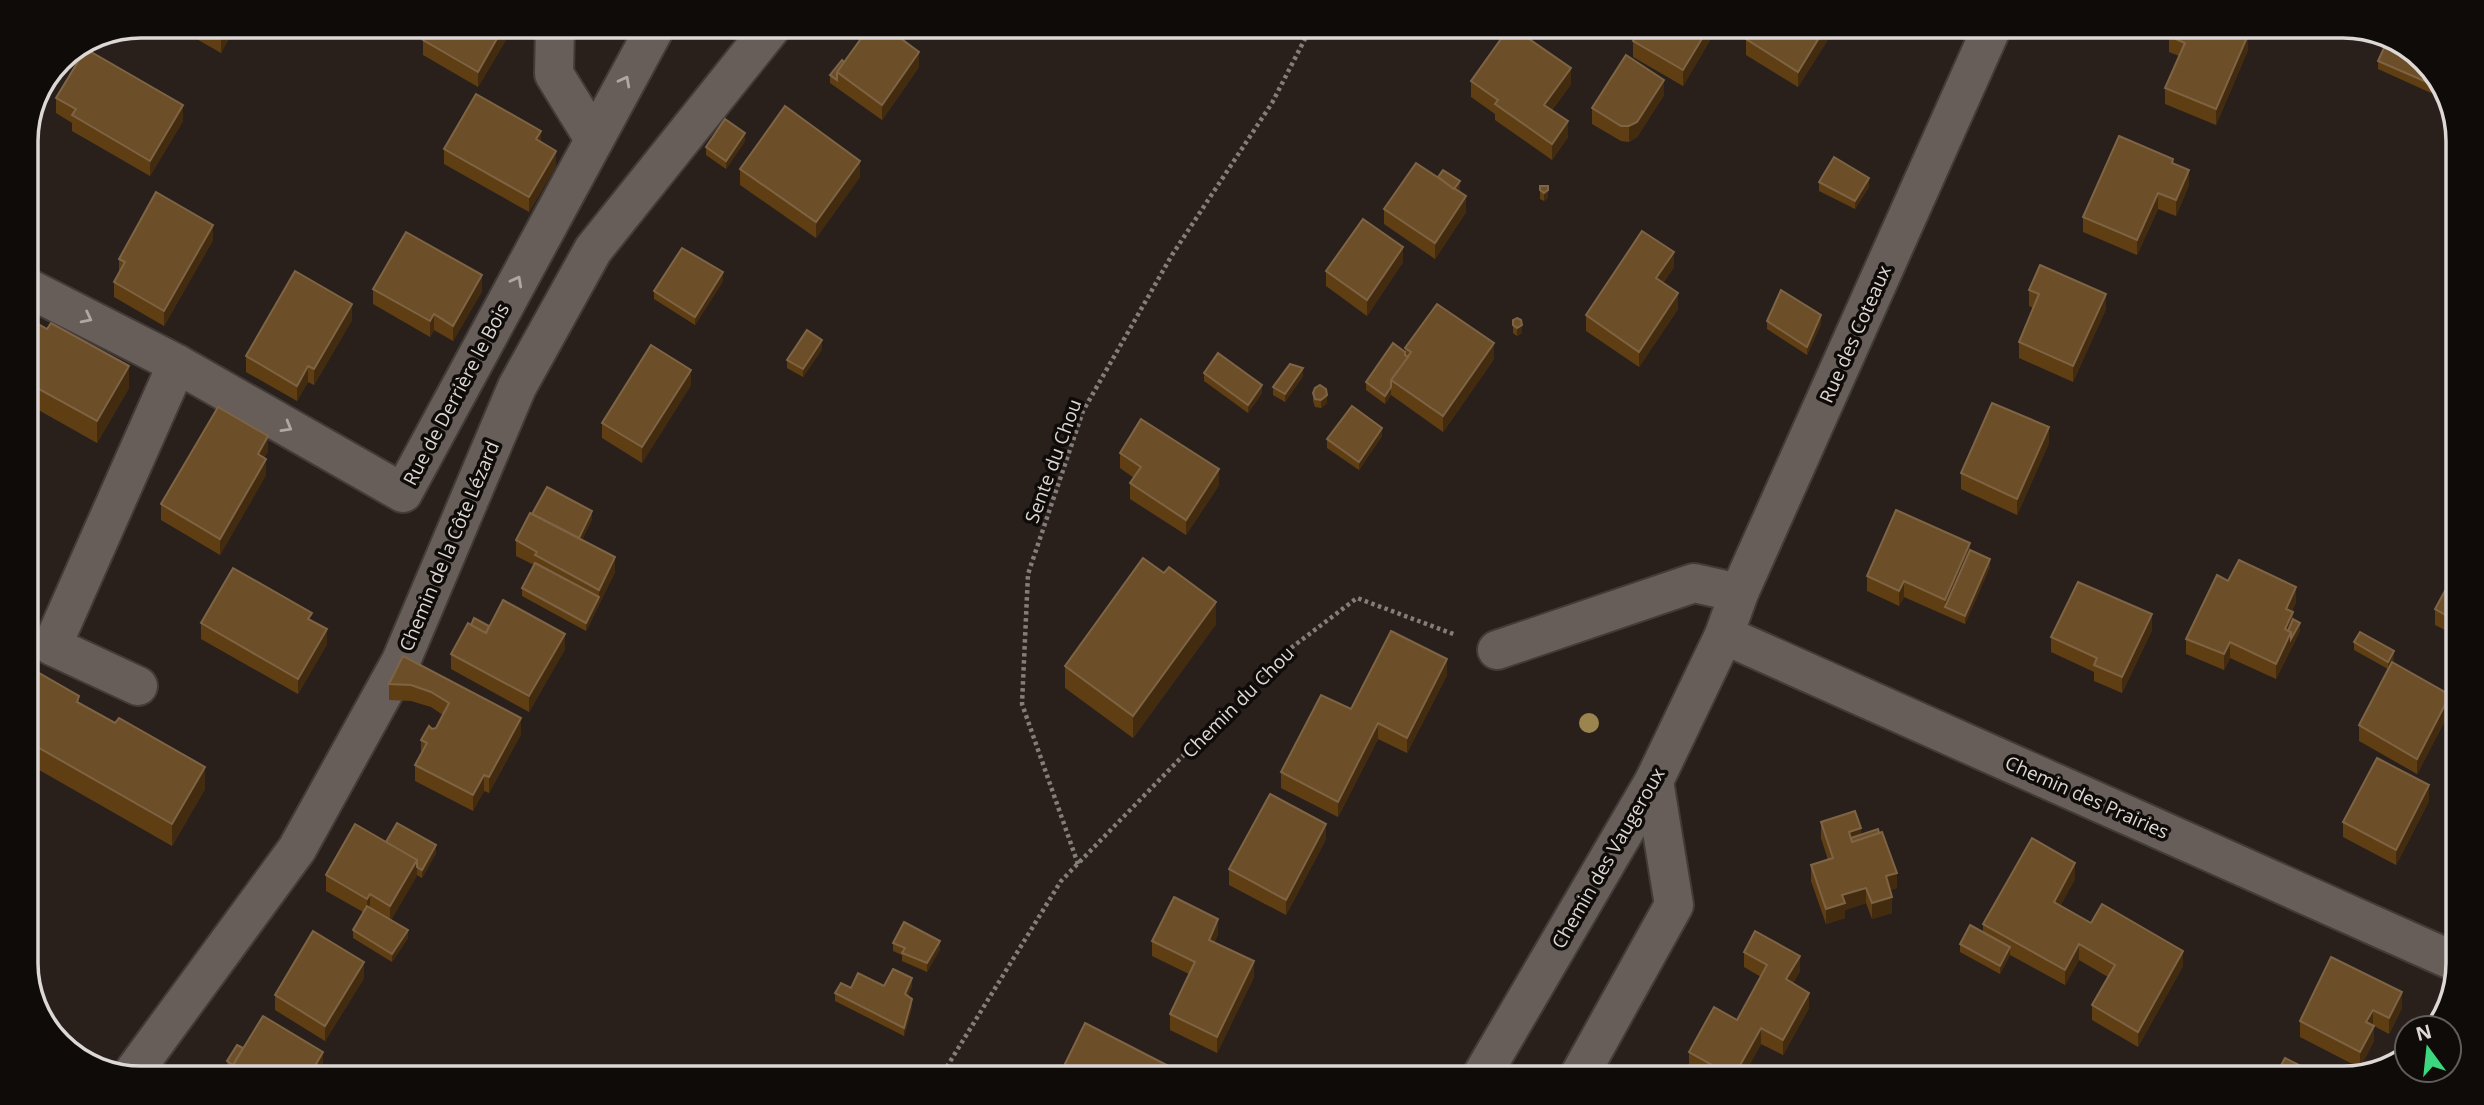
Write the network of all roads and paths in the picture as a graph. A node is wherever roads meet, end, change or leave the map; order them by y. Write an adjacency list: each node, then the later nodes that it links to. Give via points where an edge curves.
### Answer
1 (555, 38): 6 (street, via 554,74)
2 (650, 38): 6 (street, Rue de Derrière le Bois, one-way to 2)
3 (764, 38): 16 (street, Chemin de la Côte Lézard, via 593,250 517,387 401,661 297,849)
4 (1305, 38): 14 (path, Sente du Chou, via 1272,103 1172,255 1083,411 1028,574 1022,704)
5 (1987, 38): 9 (street, Rue des Coteaux)
6 (594, 139): 8 (street, Rue de Derrière le Bois, one-way to 6, via 403,493)
7 (39, 294): 8 (street, Rue de Derrière le Bois, one-way to 8)
8 (177, 364): 12 (street, via 52,646)
9 (1740, 593): 10 (street, Rue des Coteaux); 11 (street, via 1694,583)
10 (1724, 635): 13 (street, Chemin des Vaugeroux); 15 (street, Chemin des Prairies)
11 (1497, 650): 14 (path, Chemin du Chou, via 1357,598 1279,657)
12 (138, 686)
13 (1654, 781): 18 (street, Chemin des Vaugeroux); 19 (street, via 1674,905)
14 (1078, 864): 17 (path, Chemin du Chou, via 1061,881)
15 (2446, 958)
16 (138, 1066)
17 (947, 1066)
18 (1487, 1066)
19 (1584, 1066)

